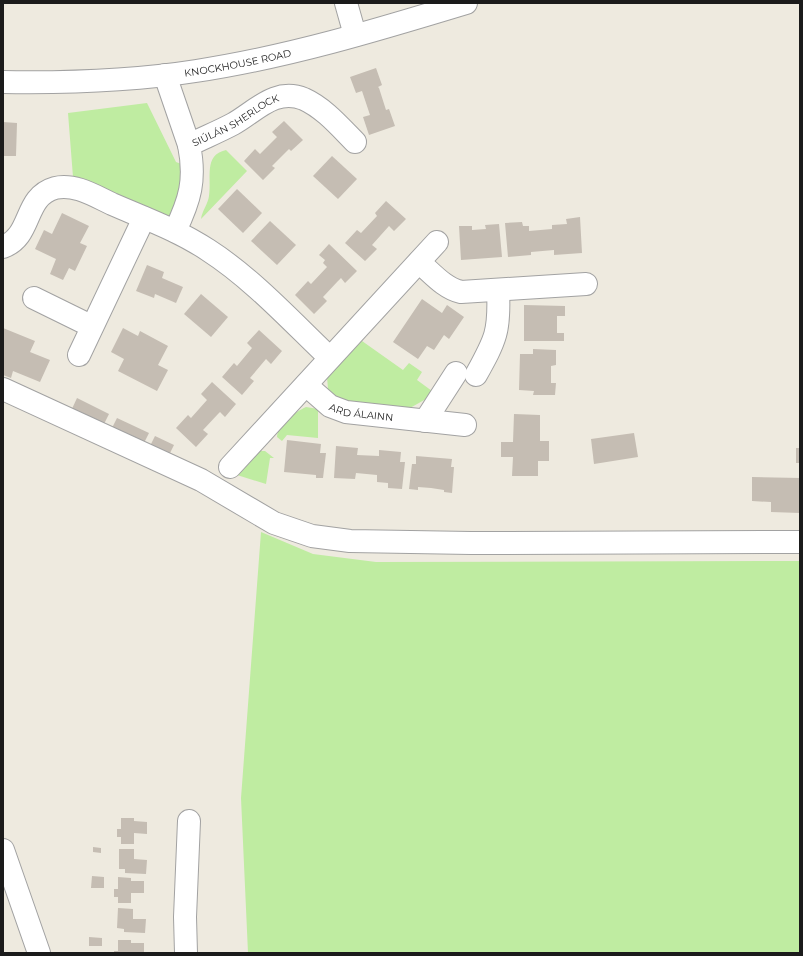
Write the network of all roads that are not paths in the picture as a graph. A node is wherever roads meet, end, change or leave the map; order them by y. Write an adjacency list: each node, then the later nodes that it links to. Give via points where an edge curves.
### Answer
1 (346, 3): 3 (street)
2 (466, 3): 3 (street, KNOCKHOUSE ROAD)
3 (355, 35): 4 (street, KNOCKHOUSE ROAD, via 249,62)
4 (165, 75): 5 (street, KNOCKHOUSE ROAD, via 90,82); 7 (street)
5 (3, 82)
6 (355, 142): 7 (street, SIÚLÁN SHERLOCK, via 312,104 297,97 285,97 264,102 233,124)
7 (189, 145): 9 (street, SIÚLÁN SHERLOCK, via 192,165 191,191)
8 (144, 218): 9 (street); 11 (street, via 82,191 64,186 41,194 18,237); 16 (street)
9 (175, 231): 18 (street, via 232,266)
10 (437, 242): 12 (street)
11 (3, 247)
12 (419, 262): 14 (street, via 452,290); 18 (street)
13 (586, 284): 14 (street)
14 (498, 290): 21 (street, via 497,334)
15 (34, 298): 16 (street)
16 (92, 326): 17 (street)
17 (79, 355)
18 (330, 358): 19 (street)
19 (306, 385): 21 (street, ARD ÁLAINN, via 337,410); 23 (street)
20 (3, 389): 24 (street, via 201,480 274,523 312,536 350,541 471,543)
21 (425, 421): 22 (street, ARD ÁLAINN)
22 (465, 425)
23 (230, 467)
24 (800, 542)
25 (189, 821): 28 (street)
26 (3, 850): 27 (street)
27 (39, 953)
28 (186, 953)

